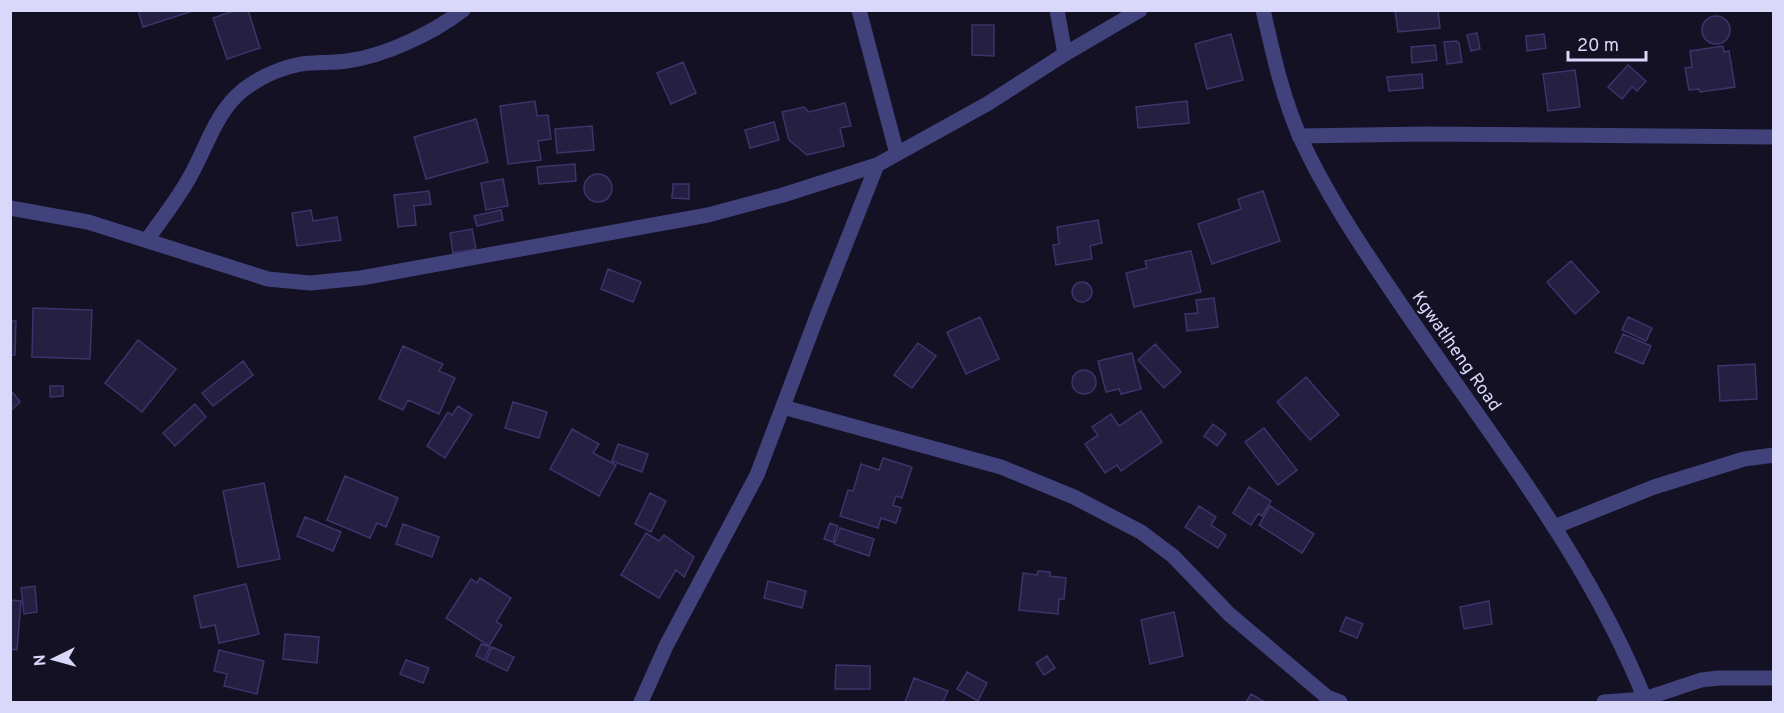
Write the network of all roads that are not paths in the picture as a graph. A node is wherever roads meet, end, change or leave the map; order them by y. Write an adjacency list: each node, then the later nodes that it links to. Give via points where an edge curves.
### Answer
1 (463, 10): 12 (street, via 421,36 378,53 348,61 301,64 266,75 243,90 216,122 193,173)
2 (859, 10): 9 (street)
3 (1058, 10): 6 (street)
4 (1140, 10): 6 (street)
5 (1263, 10): 7 (street, Kgwatlheng Road, via 1282,91)
6 (1065, 54): 9 (street, via 987,104)
7 (1299, 136): 8 (street); 15 (street, Kgwatlheng Road, via 1357,240)
8 (1773, 137)
9 (897, 154): 10 (street)
10 (877, 165): 12 (street, via 708,215 351,279 310,283 268,279); 13 (street)
11 (10, 208): 12 (street, via 88,222)
12 (147, 240)
13 (783, 407): 18 (street, via 758,475 666,646); 19 (street, via 1001,467 1074,497 1141,532 1173,556 1229,614 1328,697)
14 (1773, 455): 15 (street, via 1744,459 1654,487)
15 (1554, 527): 17 (street, Kgwatlheng Road, via 1608,619)
16 (1773, 678): 17 (street, via 1701,680)
17 (1645, 701): 20 (street)
18 (641, 702)
19 (1340, 702)
20 (1604, 702)

